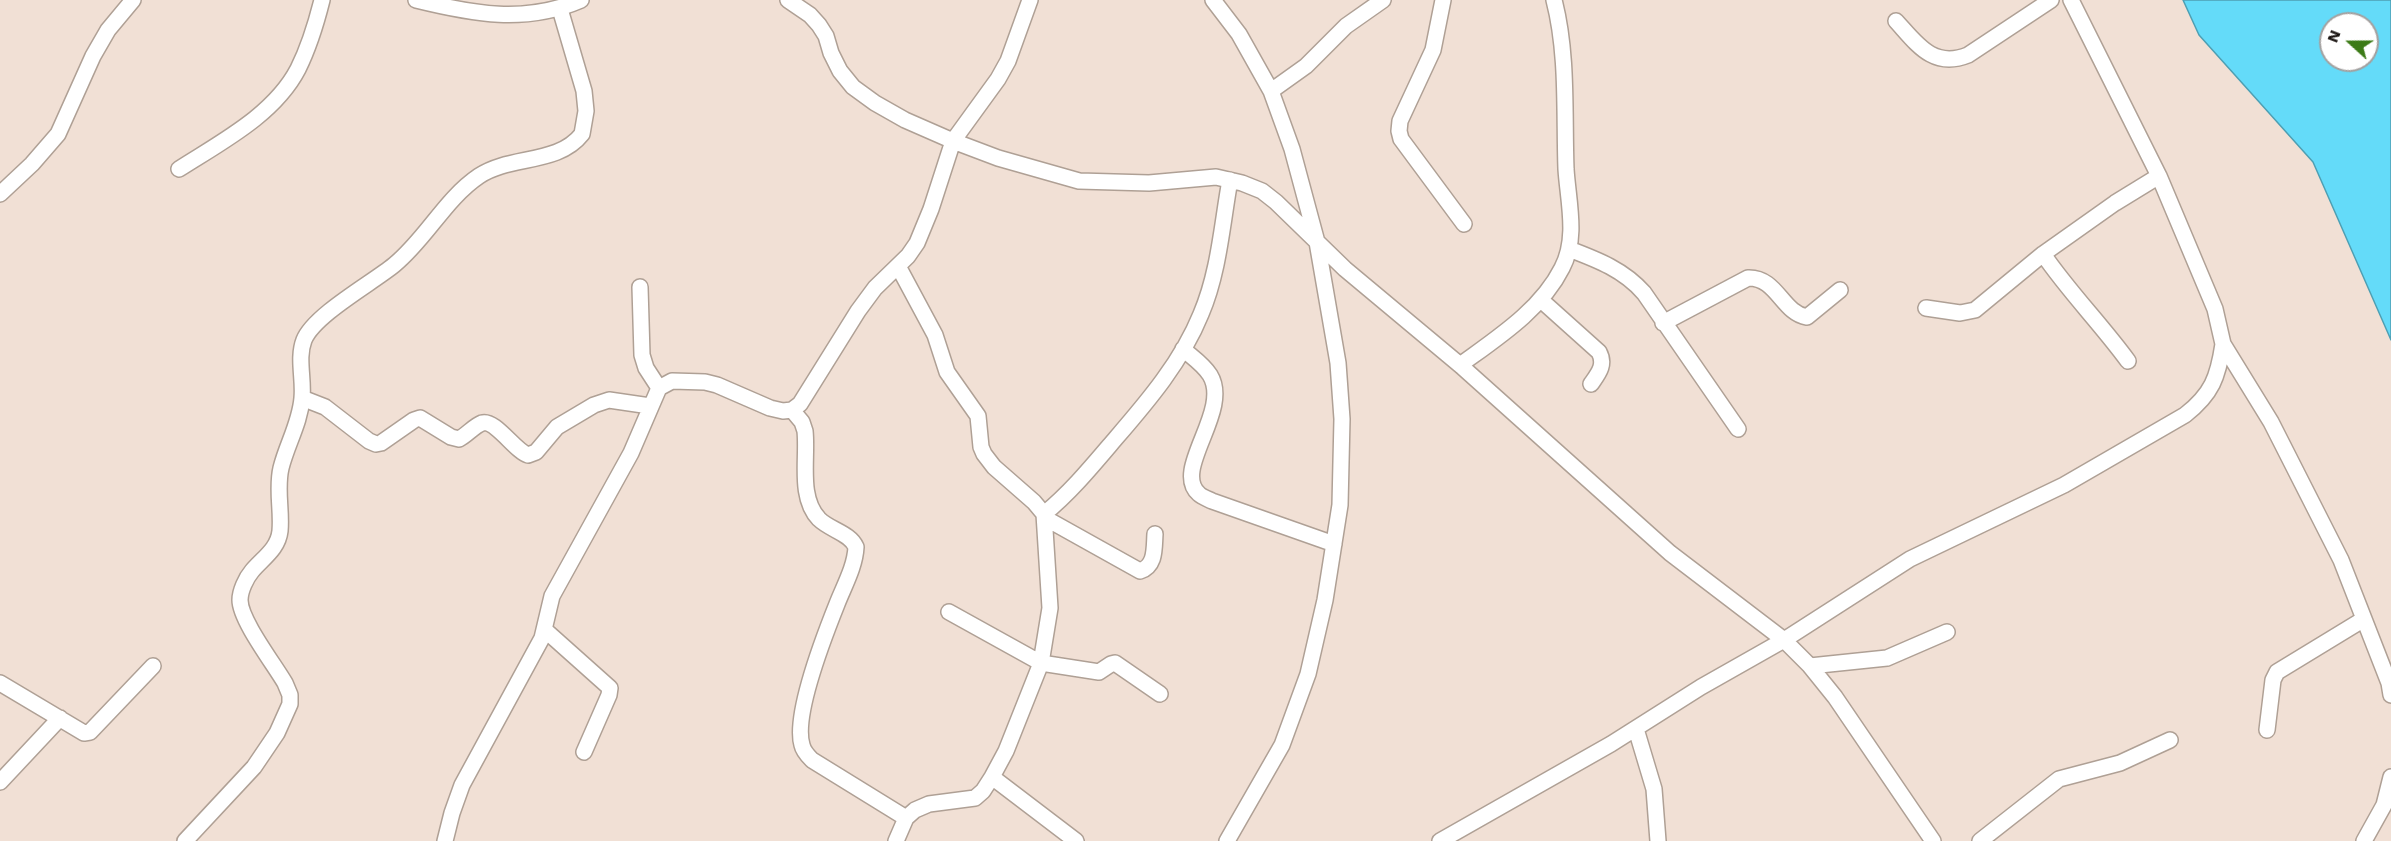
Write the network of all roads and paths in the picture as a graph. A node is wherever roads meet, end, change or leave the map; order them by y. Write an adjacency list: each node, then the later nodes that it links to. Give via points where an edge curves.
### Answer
1 (133, 0): 20 (street, via 93,56 58,134)
2 (322, 0): 17 (street, via 312,38 297,72 280,94 241,128)
3 (416, 0): 13 (street, via 459,11 507,16)
4 (581, 0): 13 (street)
5 (1030, 0): 16 (street, via 1008,61)
6 (1212, 0): 15 (street, via 1239,34)
7 (1383, 0): 15 (street, via 1346,26 1306,66)
8 (1443, 0): 21 (street, via 1433,50 1399,131)
9 (1554, 0): 23 (street, via 1565,96)
10 (2051, 0): 14 (street, via 1958,59 1936,57 1921,49)
11 (2071, 0): 18 (street)
12 (793, 1): 16 (street, via 826,36 840,71 853,87 905,120)
13 (560, 9): 37 (street, via 584,91 582,134 565,149 481,175 395,264 317,322 302,349)
14 (1896, 21)
15 (1271, 91): 22 (street, via 1292,149)
16 (953, 141): 19 (street, via 1079,181 1149,183 1216,177); 25 (street, via 924,229)
17 (179, 169)
18 (2159, 176): 24 (street); 31 (street, via 2216,309)
19 (1230, 180): 22 (street, via 1262,191); 32 (street, via 1213,278 1202,313)
20 (0, 194)
21 (1464, 224)
22 (1317, 242): 34 (street); 43 (street, via 1338,363 1342,419 1340,505)
23 (1569, 249): 28 (street, via 1563,267); 30 (street, via 1633,280)
24 (2043, 254): 29 (street, via 1975,310 1960,313); 33 (street)
25 (898, 266): 39 (street, via 858,311 807,394); 41 (street, via 935,335 947,372 978,416 984,454)
26 (640, 287): 36 (street, via 642,355)
27 (1840, 290): 30 (street, via 1807,317 1795,313 1764,281 1748,278)
28 (1541, 300): 34 (street); 35 (street, via 1599,352 1602,366)
29 (1926, 308)
30 (1663, 323): 40 (street)
31 (2223, 344): 45 (street, via 2271,422 2342,560); 48 (street, via 2209,392 2185,415 2064,485 1910,559)
32 (1183, 349): 41 (street, via 1141,410); 43 (street, via 1210,376 1216,393 1213,414 1192,473 1192,484 1199,494)
33 (2128, 361)
34 (1460, 365): 48 (street, via 1670,553)
35 (1591, 384)
36 (659, 388): 38 (street); 39 (street, via 672,381 705,382 770,408)
37 (302, 398): 38 (street, via 325,407 376,444 420,418 459,439 488,423 528,455 536,452 557,427 594,405 609,400); 65 (street, via 281,469 277,543 250,573 240,600 243,616 285,683 290,704 277,733 254,767)
38 (650, 406): 46 (street, via 631,453 556,587)
39 (792, 410): 63 (street, via 805,431 812,510 856,548 809,688 800,727 802,746 812,760)
40 (1738, 429)
41 (1044, 516): 42 (street, via 1140,571 1151,562); 49 (street, via 1050,608)
42 (1155, 534)
43 (1334, 544): 69 (street, via 1308,674 1282,745)
44 (949, 612): 49 (street)
45 (2364, 619): 54 (street); 57 (street, via 2277,672)
46 (545, 630): 59 (street, via 610,688); 66 (street, via 462,785)
47 (1947, 632): 51 (street, via 1887,658)
48 (1784, 640): 51 (street); 56 (street)
49 (1041, 663): 53 (street, via 1099,672 1115,663); 60 (street)
50 (153, 666): 55 (street, via 90,732 77,730)
51 (1810, 666): 71 (street)
52 (0, 682): 55 (street)
53 (1160, 694)
54 (2391, 695)
55 (60, 718): 62 (street)
56 (1636, 729): 64 (street); 70 (street, via 1654,789)
57 (2268, 730)
58 (2169, 740): 72 (street, via 2120,763 2059,779)
59 (584, 752)
60 (992, 777): 63 (street, via 975,798 929,804); 68 (street)
61 (2391, 777): 73 (street, via 2384,805)
62 (0, 782)
63 (906, 818): 67 (street)
64 (1447, 839)
65 (185, 841)
66 (445, 841)
67 (896, 841)
68 (1076, 841)
69 (1227, 841)
70 (1658, 841)
71 (1933, 841)
72 (1980, 841)
73 (2364, 841)

